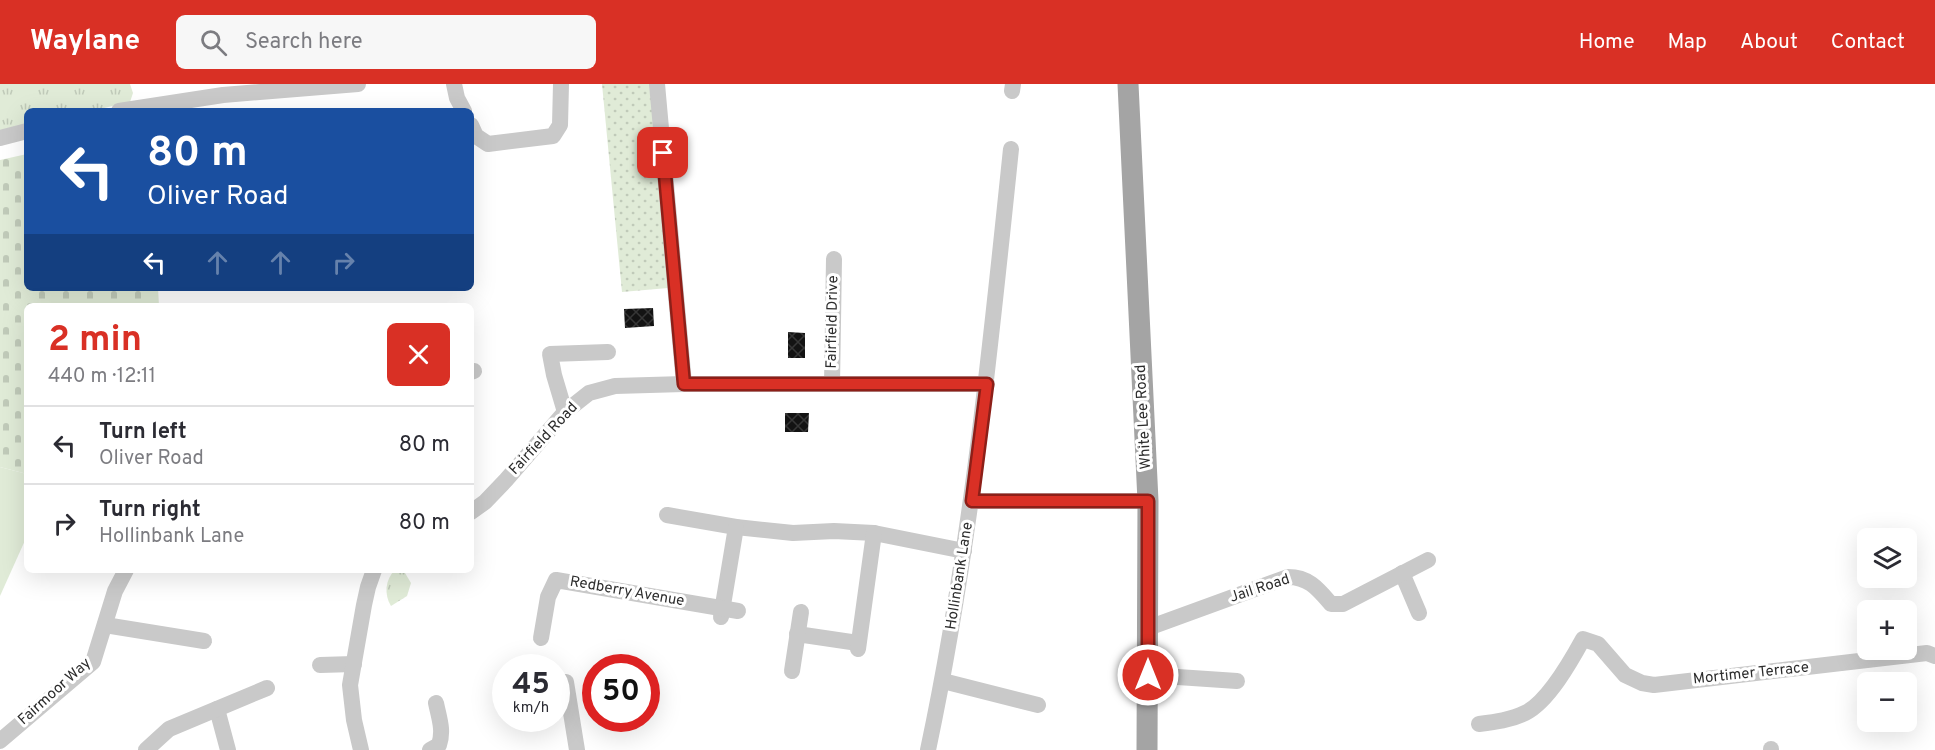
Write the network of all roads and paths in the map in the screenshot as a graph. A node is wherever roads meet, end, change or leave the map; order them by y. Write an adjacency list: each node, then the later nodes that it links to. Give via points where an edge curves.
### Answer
1 (358, 84): 6 (street)
2 (454, 84): 8 (street)
3 (561, 84): 10 (street, via 561,125 553,136 488,144)
4 (657, 84): 15 (street)
5 (1128, 84): 20 (main road, White Lee Road)
6 (222, 90): 7 (street)
7 (134, 108)
8 (462, 108)
9 (24, 132): 11 (street)
10 (474, 132)
11 (0, 138)
12 (1011, 149): 17 (street, Hollinbank Lane)
13 (834, 259): 16 (street, Fairfield Drive)
14 (608, 352): 18 (street, via 550,354)
15 (684, 384): 16 (street, Fairfield Road); 18 (street, Fairfield Road, via 615,386 589,393)
16 (832, 384): 17 (street, Fairfield Road)
17 (987, 384): 19 (street, Hollinbank Lane)
18 (565, 412): 21 (street, Fairfield Road)
19 (972, 501): 20 (street); 25 (street, Hollinbank Lane)
20 (1148, 501): 33 (main road, White Lee Road)
21 (474, 510)
22 (667, 515): 23 (street)
23 (736, 527): 24 (street, via 793,533); 35 (street, Redberry Avenue, via 727,613 556,580 548,597)
24 (873, 533): 25 (street); 34 (street, via 858,646)
25 (964, 551): 42 (street, Hollinbank Lane)
26 (1428, 560): 29 (street, Jail Road)
27 (124, 573): 32 (street, Fairmoor Way)
28 (373, 573): 38 (street)
29 (1402, 573): 31 (street); 33 (street, Jail Road, via 1335,605 1306,580 1288,577)
30 (801, 612): 34 (street)
31 (1419, 613)
32 (105, 625): 36 (street); 50 (street, Fairmoor Way, via 93,662)
33 (1148, 628): 41 (main road, White Lee Road)
34 (797, 634): 40 (street)
35 (541, 638)
36 (204, 641)
37 (1935, 656): 49 (street, Mortimer Terrace, via 1927,653 1654,685 1625,675 1598,644 1583,639 1562,676 1528,712)
38 (354, 664): 39 (street); 53 (street, via 350,685)
39 (320, 665)
40 (792, 671)
41 (1148, 675): 43 (street); 57 (main road, White Lee Road)
42 (943, 681): 46 (street); 56 (street, Hollinbank Lane)
43 (1236, 681)
44 (267, 688): 48 (street)
45 (436, 703): 54 (street, via 442,737 439,745)
46 (1038, 705)
47 (570, 707): 55 (street)
48 (217, 709): 51 (street, via 170,729); 52 (street)
49 (1479, 724)
50 (0, 741)
51 (146, 750)
52 (228, 750)
53 (361, 750)
54 (430, 750)
55 (577, 750)
56 (928, 750)
57 (1147, 750)

